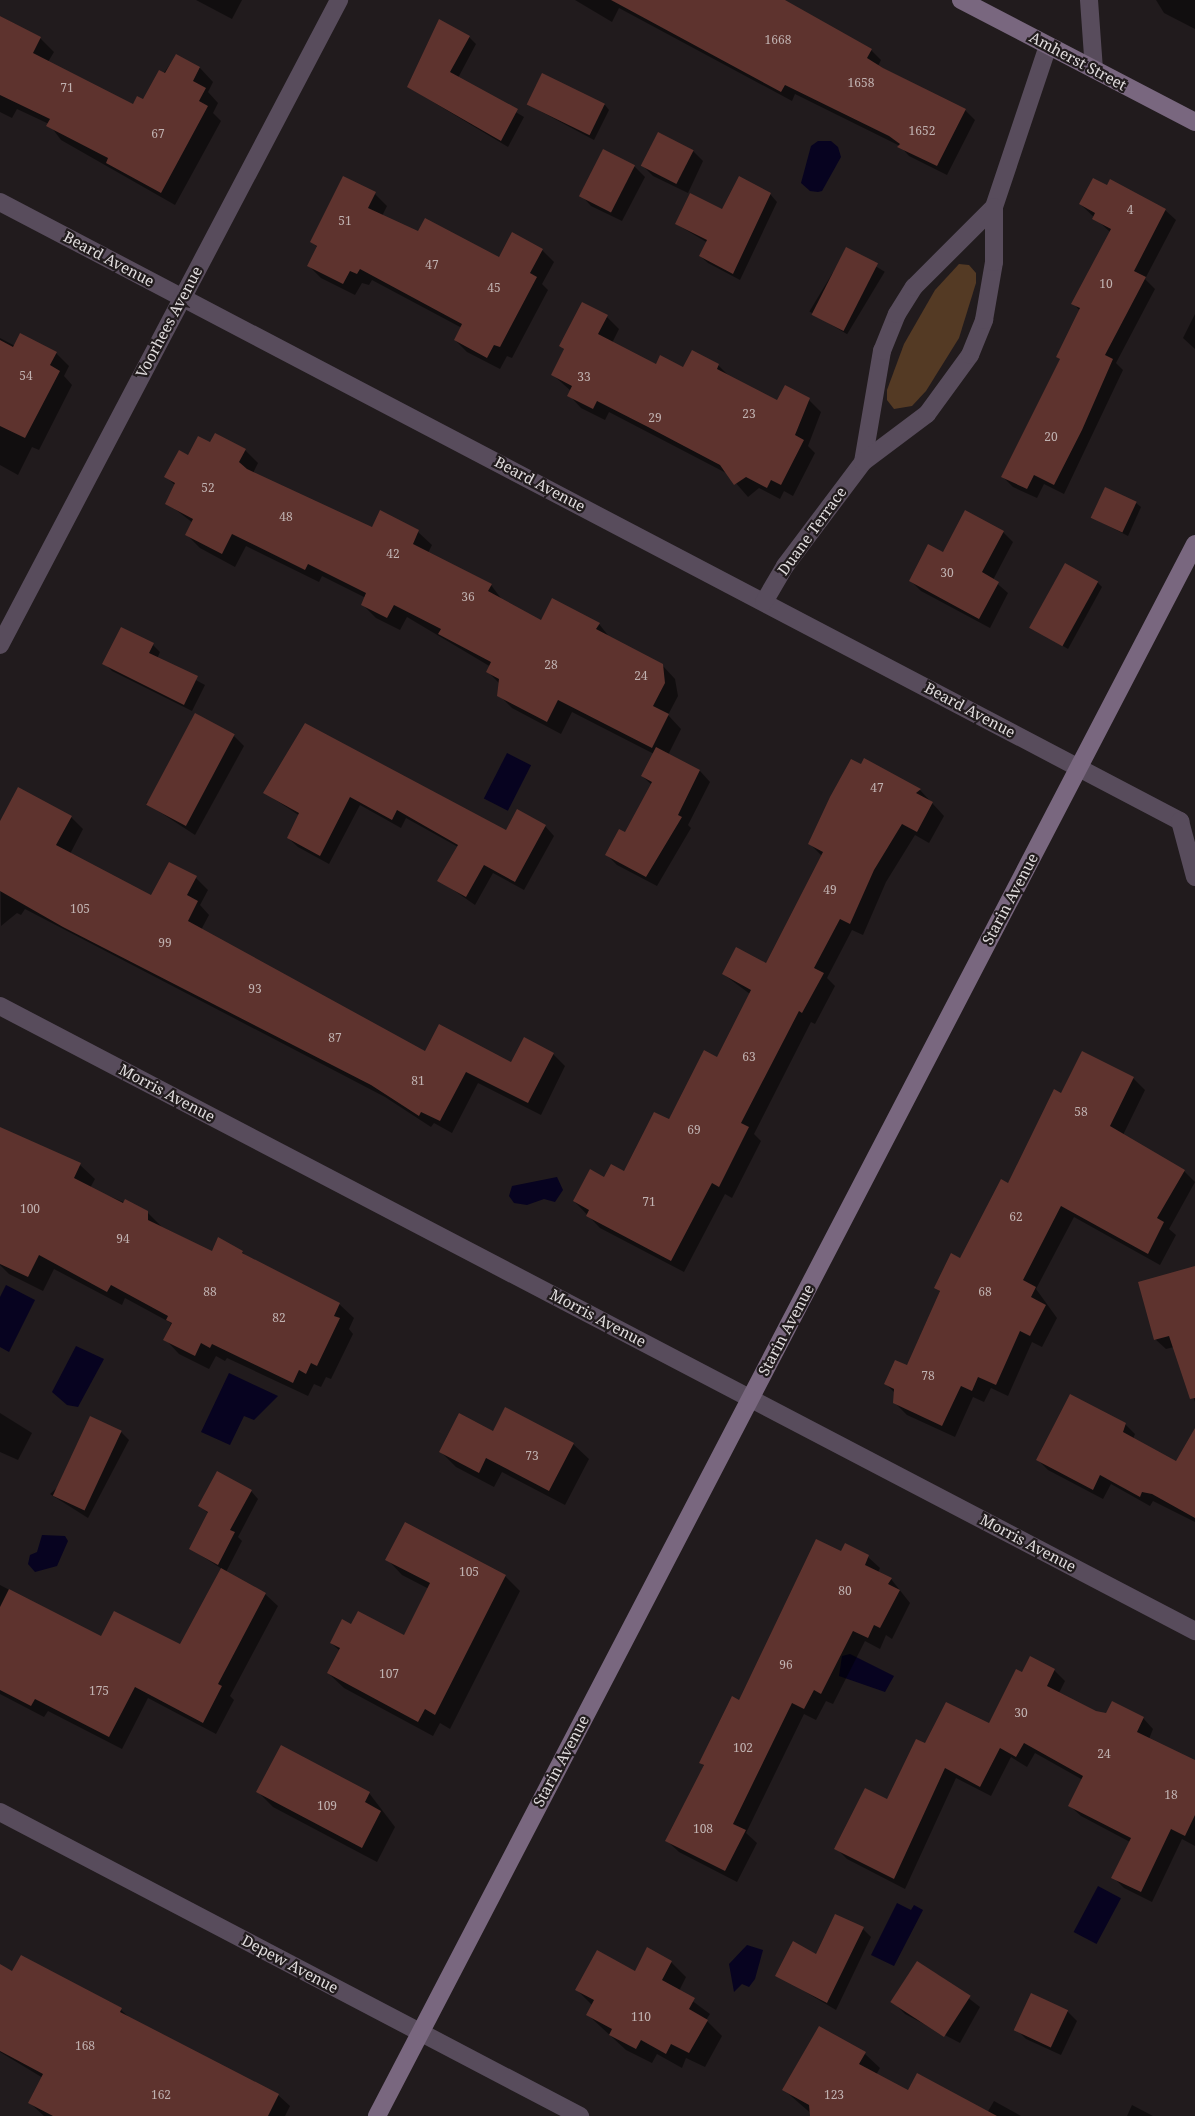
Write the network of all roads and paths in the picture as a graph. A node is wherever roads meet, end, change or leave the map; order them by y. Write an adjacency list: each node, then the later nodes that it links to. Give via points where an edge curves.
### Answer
1 (339, 0): 9 (street, Voorhees Avenue)
2 (961, 0): 4 (street, Amherst Street)
3 (1089, 0): 5 (street)
4 (1048, 46): 5 (street, Amherst Street); 8 (street, Duane Terrace)
5 (1094, 69): 6 (street, Amherst Street)
6 (1195, 122)
7 (0, 202): 9 (street, Beard Avenue)
8 (994, 207): 10 (street, Duane Terrace, via 914,287 897,314 882,351); 10 (street, Duane Terrace, via 994,262 984,320 970,355 927,414)
9 (182, 297): 12 (street, Beard Avenue); 13 (street, Voorhees Avenue)
10 (863, 462): 12 (street, Duane Terrace, via 785,566)
11 (1195, 544): 14 (street, Starin Avenue)
12 (764, 602): 14 (street, Beard Avenue)
13 (0, 645)
14 (1079, 767): 15 (street, Beard Avenue, via 1180,821); 17 (street, Starin Avenue)
15 (1195, 877)
16 (0, 1006): 17 (street, Morris Avenue)
17 (750, 1398): 18 (street, Morris Avenue); 20 (street, Starin Avenue)
18 (1195, 1631)
19 (0, 1812): 20 (street, Depew Avenue)
20 (420, 2032): 21 (street, Starin Avenue); 22 (street, Depew Avenue)
21 (376, 2116)
22 (580, 2116)

